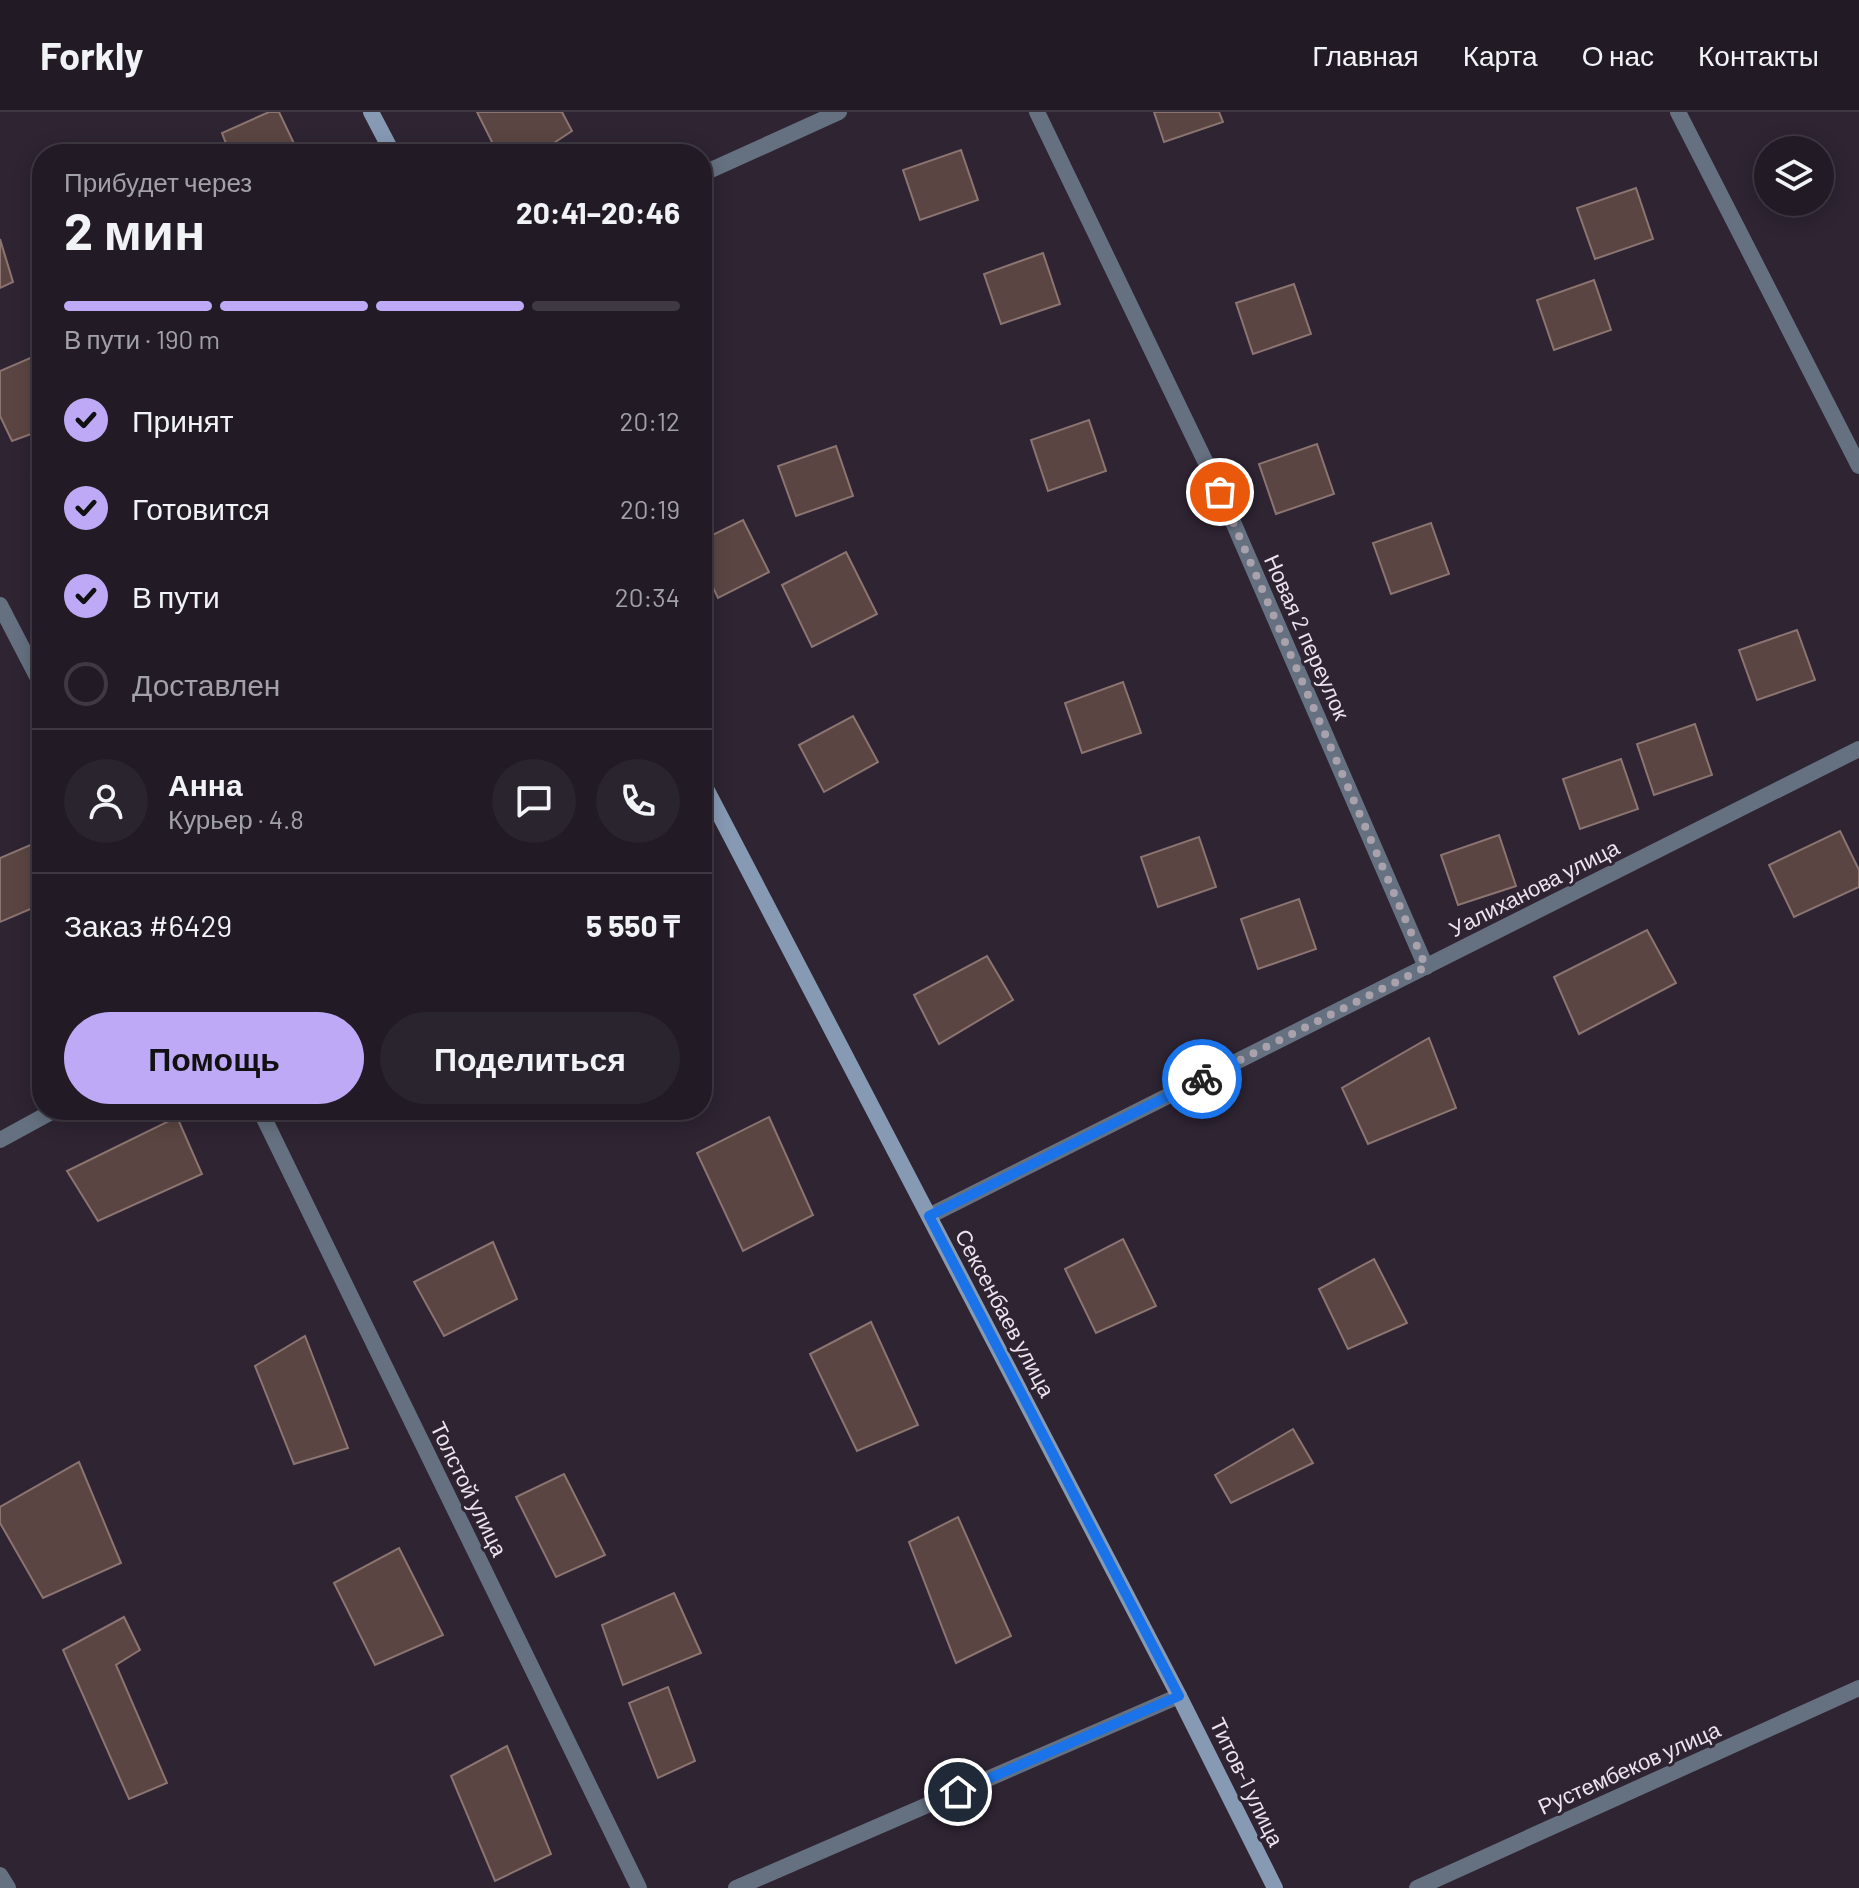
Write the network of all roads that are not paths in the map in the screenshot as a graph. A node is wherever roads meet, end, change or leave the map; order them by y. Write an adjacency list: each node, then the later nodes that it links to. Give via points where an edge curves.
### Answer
1 (371, 112): 5 (street)
2 (839, 112): 6 (street)
3 (1037, 112): 12 (street, Новая 2 переулок, via 1220,492)
4 (1678, 112): 7 (street)
5 (388, 144)
6 (712, 169)
7 (1859, 466)
8 (0, 605): 9 (street)
9 (32, 667)
10 (1859, 749): 12 (street, Уалиханова улица)
11 (712, 800): 16 (street, Сексенбаев улица)
12 (1426, 967): 16 (street, Уалиханова улица)
13 (37, 1120): 15 (street)
14 (265, 1120): 21 (street, Толстой улица)
15 (0, 1140)
16 (929, 1216): 18 (street, Сексенбаев улица)
17 (1859, 1688): 24 (street, Рустембеков улица)
18 (1179, 1696): 22 (street); 23 (street, Титов-1 улица)
19 (0, 1875): 20 (street)
20 (8, 1888)
21 (639, 1888)
22 (736, 1888)
23 (1275, 1888)
24 (1417, 1888)

